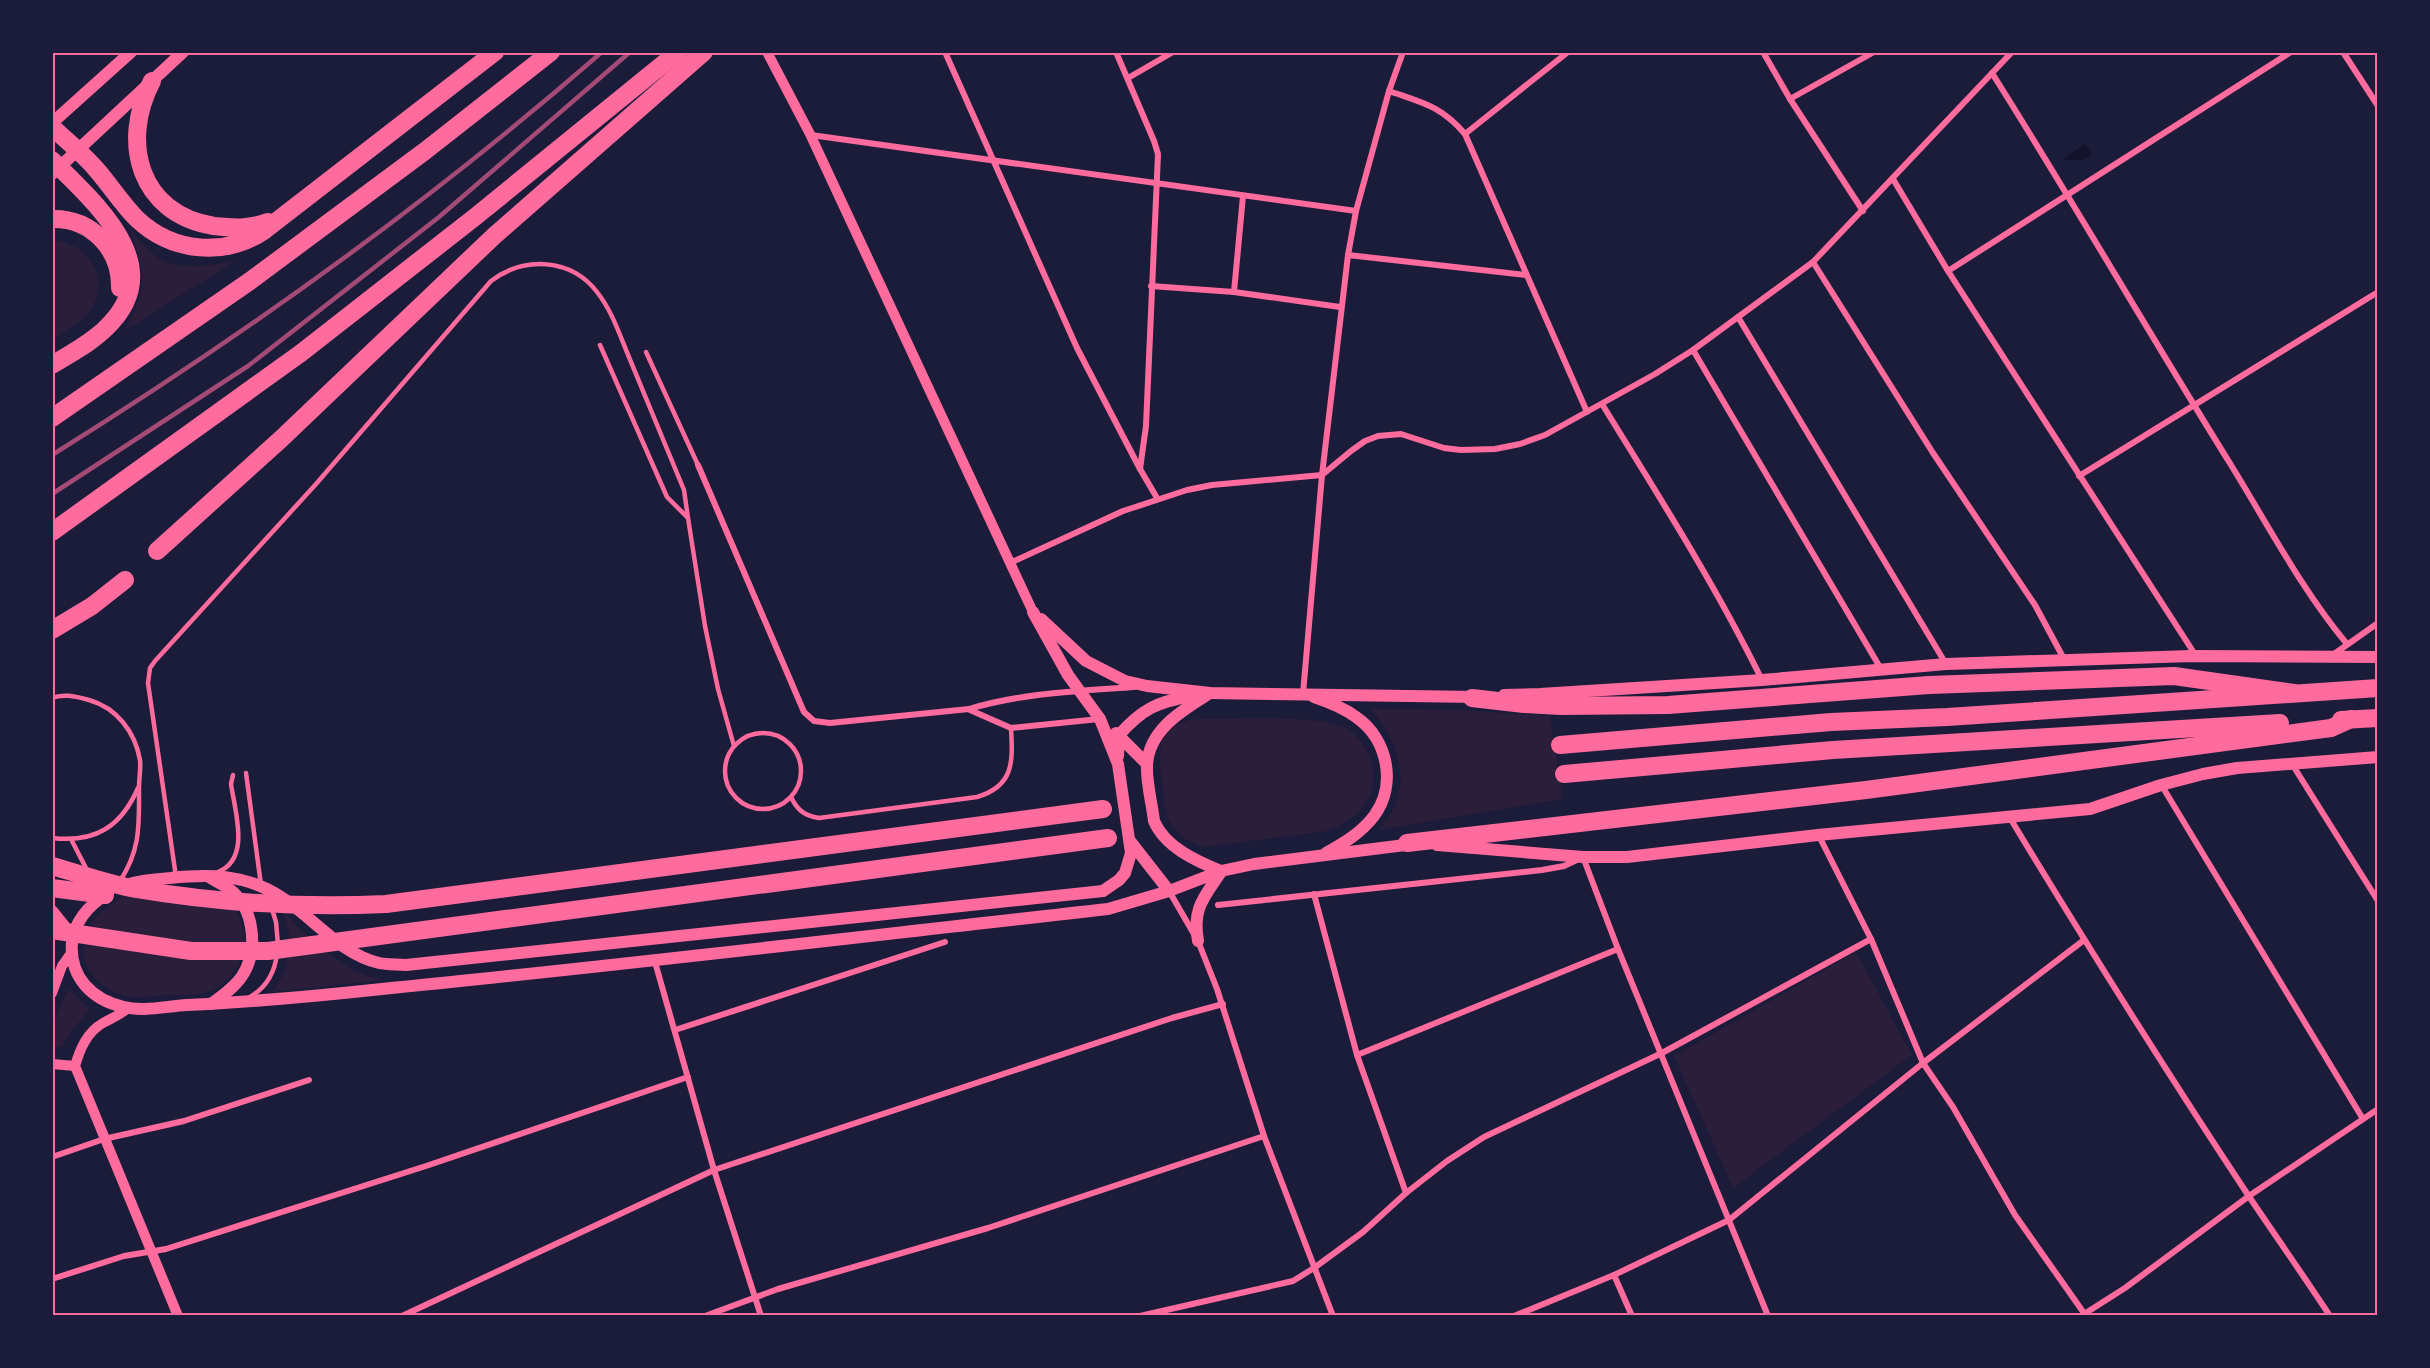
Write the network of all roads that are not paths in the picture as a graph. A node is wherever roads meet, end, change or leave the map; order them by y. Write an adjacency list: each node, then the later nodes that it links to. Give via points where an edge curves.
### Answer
1 (130, 52): 24 (main road)
2 (183, 52): 20 (main road)
3 (495, 52): 37 (highway)
4 (551, 52): 55 (highway, via 259,274)
5 (678, 52): 62 (highway, via 301,353)
6 (704, 52): 63 (highway, via 494,236)
7 (767, 52): 25 (street)
8 (945, 52): 28 (street)
9 (1116, 52): 19 (street)
10 (1173, 52): 19 (street)
11 (1403, 52): 21 (street)
12 (1568, 52): 26 (street)
13 (1763, 52): 22 (street)
14 (1874, 52): 22 (street)
15 (2012, 52): 18 (street)
16 (2292, 52): 32 (street)
17 (2343, 52): 23 (street)
18 (1992, 74): 30 (street); 32 (street)
19 (1128, 78): 31 (street, via 1158,154)
20 (152, 81): 27 (main road); 37 (highway, via 140,110 137,143 141,168 158,198 183,216 210,225 251,227)
21 (1389, 91): 26 (street, via 1440,110); 34 (street)
22 (1790, 99): 35 (street)
23 (2378, 106)
24 (52, 125): 27 (highway)
25 (810, 134): 28 (street); 64 (street)
26 (1465, 134): 41 (street)
27 (78, 151): 29 (main road); 37 (highway, via 139,221 183,245 236,245 251,240)
28 (994, 162): 31 (street); 57 (street, via 1077,348)
29 (55, 167): 47 (highway, via 115,228 129,256 130,297)
30 (1893, 179): 35 (street); 40 (street)
31 (1157, 184): 33 (street); 42 (street)
32 (2068, 193): 40 (street); 53 (street)
33 (1243, 196): 34 (street); 43 (street)
34 (1356, 211): 38 (street)
35 (1863, 211): 39 (street)
36 (52, 219): 47 (highway, via 82,224 113,253 120,286 116,310)
37 (279, 219)
38 (1348, 255): 41 (street); 45 (street)
39 (1813, 262): 46 (street); 73 (street, via 1933,453 2036,605)
40 (1948, 271): 59 (street)
41 (1526, 275): 54 (street)
42 (1150, 286): 43 (street); 57 (street, via 1146,426)
43 (1234, 292): 45 (street)
44 (2378, 292): 53 (street)
45 (1340, 307): 58 (street)
46 (1738, 317): 49 (street); 74 (street)
47 (107, 328): 51 (highway)
48 (600, 345): 61 (lane, via 668,497)
49 (1693, 350): 52 (street); 75 (street)
50 (646, 352): 56 (lane)
51 (52, 365)
52 (1602, 404): 54 (street); 76 (street, via 1735,623)
53 (2194, 407): 59 (street); 69 (street, via 2327,620)
54 (1587, 412): 58 (street, via 1545,435 1495,449 1444,448 1401,434 1378,436 1365,441)
55 (52, 418)
56 (698, 465): 85 (street, via 804,712 814,721 830,723)
57 (1140, 469): 60 (street)
58 (1322, 475): 60 (street, via 1212,485); 82 (street)
59 (2079, 476): 70 (street)
60 (1157, 498): 64 (street)
61 (688, 518): 92 (lane, via 705,626); 116 (lane, via 684,490 615,325 597,292 577,274 555,265 536,263 504,271 491,281 150,668 148,683)
62 (52, 532)
63 (157, 551)
64 (1010, 563): 66 (street)
65 (125, 580): 68 (highway, via 93,606)
66 (1034, 612): 77 (main road, via 1086,661 1125,681); 79 (main road)
67 (2378, 623): 69 (street)
68 (52, 630)
69 (2347, 644): 71 (street)
70 (2196, 656): 71 (main road); 73 (main road)
71 (2330, 657): 72 (main road)
72 (2378, 657)
73 (2065, 661): 74 (main road)
74 (1946, 664): 75 (main road)
75 (1881, 669): 76 (main road)
76 (1762, 680): 84 (main road)
77 (1147, 686): 79 (street); 80 (main road)
78 (2378, 688): 81 (highway)
79 (1079, 690): 85 (street); 87 (main road)
80 (1209, 693): 82 (main road); 90 (main road, via 1150,707); 96 (main road, via 1166,723)
81 (2294, 693): 84 (highway, via 2174,676 1929,685 1668,705 1552,705); 91 (highway, via 1831,722)
82 (1303, 694): 84 (main road); 111 (main road, via 1358,718 1379,742 1387,770 1385,793 1375,814 1353,836)
83 (52, 698): 100 (lane, via 76,697 99,703 120,717 134,738 140,762)
84 (1472, 698)
85 (969, 709): 89 (street)
86 (2378, 718): 88 (highway)
87 (1100, 719): 89 (street); 90 (main road); 95 (main road)
88 (2351, 719): 98 (highway, via 1833,750); 110 (highway, via 2331,728 1866,790)
89 (1011, 728): 102 (lane, via 1012,762 1007,776 992,792 977,797 819,818 803,813)
90 (1119, 735): 95 (main road); 96 (main road)
91 (1560, 745)
92 (734, 746): 102 (lane, via 748,736 764,733 781,738 794,749 801,765 800,782); 102 (lane, via 725,761 724,778 731,794 744,805 760,810 777,807)
93 (2378, 757): 94 (main road)
94 (2290, 763): 101 (main road, via 2237,768); 122 (street)
95 (1118, 764): 109 (main road)
96 (1147, 764): 114 (main road, via 1157,828 1187,855)
97 (246, 773): 117 (lane)
98 (1564, 774)
99 (233, 775): 115 (lane, via 237,855 230,867)
100 (139, 785): 108 (lane, via 130,806 114,824 94,836); 120 (lane, via 137,847 125,873)
101 (2161, 785): 104 (main road, via 2090,809); 148 (street)
102 (791, 797)
103 (1103, 809): 113 (highway, via 386,904 331,907 271,905 134,889)
104 (2010, 818): 105 (main road); 128 (street)
105 (1818, 835): 112 (main road, via 1627,857); 127 (street)
106 (52, 838): 108 (lane)
107 (1108, 838): 125 (highway, via 268,951 191,951)
108 (72, 841): 120 (lane, via 88,871)
109 (1130, 841): 117 (main road, via 1125,873 1103,891 406,965 381,964 363,958); 119 (main road)
110 (1407, 843): 111 (main road); 112 (main road)
111 (1320, 856): 114 (main road)
112 (1583, 857): 121 (street, via 1542,870); 131 (street)
113 (52, 866)
114 (1221, 872): 119 (main road); 129 (main road, via 1197,911)
115 (204, 874): 116 (main road); 117 (main road); 136 (main road, via 234,893 251,923 252,942 243,975)
116 (176, 877): 120 (main road, via 135,882)
117 (261, 886): 135 (lane, via 276,922 276,965 270,979)
118 (52, 888): 120 (highway)
119 (1169, 891): 129 (street); 133 (main road, via 1108,909)
120 (110, 892): 126 (main road, via 85,912)
121 (1314, 894): 123 (street); 141 (street)
122 (2378, 901)
123 (1218, 905)
124 (52, 911): 126 (main road)
125 (52, 930)
126 (73, 938): 132 (main road)
127 (1871, 939): 140 (street); 142 (street)
128 (2084, 940): 142 (street); 154 (street)
129 (1198, 941): 137 (street)
130 (945, 942): 139 (street)
131 (1618, 949): 140 (street); 141 (street)
132 (72, 952): 134 (street); 138 (main road, via 85,987 104,1002)
133 (655, 962): 135 (main road); 139 (street)
134 (52, 993)
135 (240, 1003): 136 (main road)
136 (211, 1004): 138 (main road)
137 (1223, 1005): 149 (street); 152 (street, via 1172,1018)
138 (128, 1008): 144 (street, via 93,1030)
139 (675, 1030): 145 (street)
140 (1662, 1053): 153 (street, via 1484,1137); 155 (street)
141 (1357, 1055): 153 (street)
142 (1923, 1063): 155 (street); 161 (street, via 2015,1215)
143 (52, 1064): 144 (street)
144 (75, 1066): 150 (street)
145 (688, 1077): 152 (street); 156 (street, via 426,1166)
146 (309, 1080): 150 (street, via 184,1121)
147 (2378, 1109): 148 (street)
148 (2363, 1119): 154 (street)
149 (1264, 1136): 157 (street); 160 (street, via 988,1228)
150 (104, 1139): 151 (street); 156 (street)
151 (52, 1157)
152 (714, 1170): 160 (street); 163 (street)
153 (1406, 1193): 157 (street, via 1363,1232)
154 (2249, 1196): 161 (street); 171 (street)
155 (1729, 1220): 158 (street); 170 (street)
156 (152, 1251): 159 (street); 162 (street)
157 (1314, 1268): 166 (street, via 1283,1284); 167 (street)
158 (1614, 1275): 168 (street); 169 (street)
159 (52, 1279)
160 (755, 1298): 164 (street); 165 (street)
161 (2084, 1315)
162 (178, 1316)
163 (402, 1316)
164 (705, 1316)
165 (761, 1316)
166 (1140, 1316)
167 (1333, 1316)
168 (1514, 1316)
169 (1632, 1316)
170 (1768, 1316)
171 (2330, 1316)

